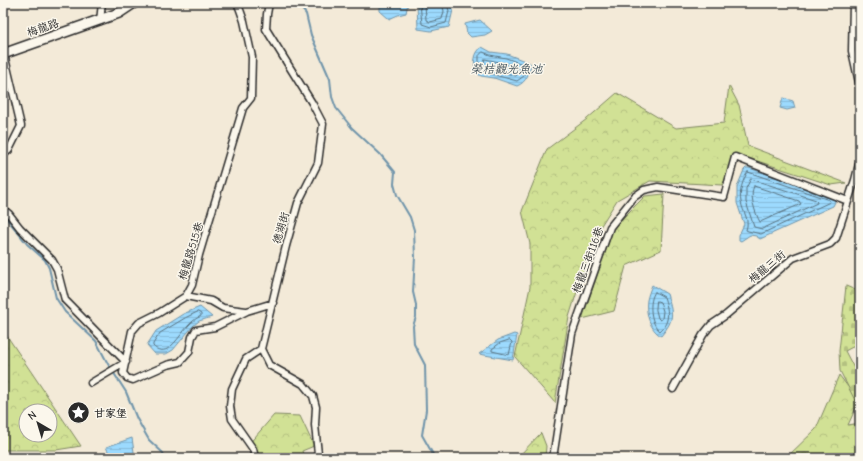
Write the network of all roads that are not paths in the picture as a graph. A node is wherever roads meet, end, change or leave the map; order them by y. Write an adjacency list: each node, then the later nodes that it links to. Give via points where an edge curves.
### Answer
1 (102, 3): 6 (street)
2 (134, 3): 6 (street, 梅龍路, via 118,14)
3 (236, 3): 13 (street, 梅龍路515巷, via 240,7 252,57 251,98 243,108 192,285)
4 (270, 3): 14 (street, 德湖街, via 266,29 323,124 318,163 298,203)
5 (853, 3): 8 (street, via 852,51)
6 (100, 20): 7 (street, 梅龍路)
7 (4, 54): 9 (street, via 21,126 9,150)
8 (860, 87)
9 (3, 155)
10 (860, 160): 11 (street, 梅龍三街)
11 (848, 201): 19 (street, 梅龍三街, via 836,238 830,244 793,258 726,316 711,325); 22 (street, 梅龍三街116巷, via 735,157 724,197 658,187 644,190 634,196 610,227 572,334)
12 (3, 209): 17 (street, via 52,260 65,300)
13 (186, 296): 15 (street, via 210,301 223,308); 17 (street, 梅龍路515巷, via 139,323 132,331)
14 (273, 303): 15 (street, 梅龍路515巷); 16 (street, 德湖街)
15 (247, 311): 17 (street, 梅龍路515巷, via 215,327 196,330 189,352 180,362 133,380 123,373)
16 (261, 349): 20 (street, via 246,359 232,390 230,406 232,419 253,449); 21 (street, via 269,365 303,384 313,396 316,407 314,425)
17 (126, 362): 18 (street)
18 (91, 383)
19 (673, 389)
20 (255, 458)
21 (320, 458)
22 (553, 458)

